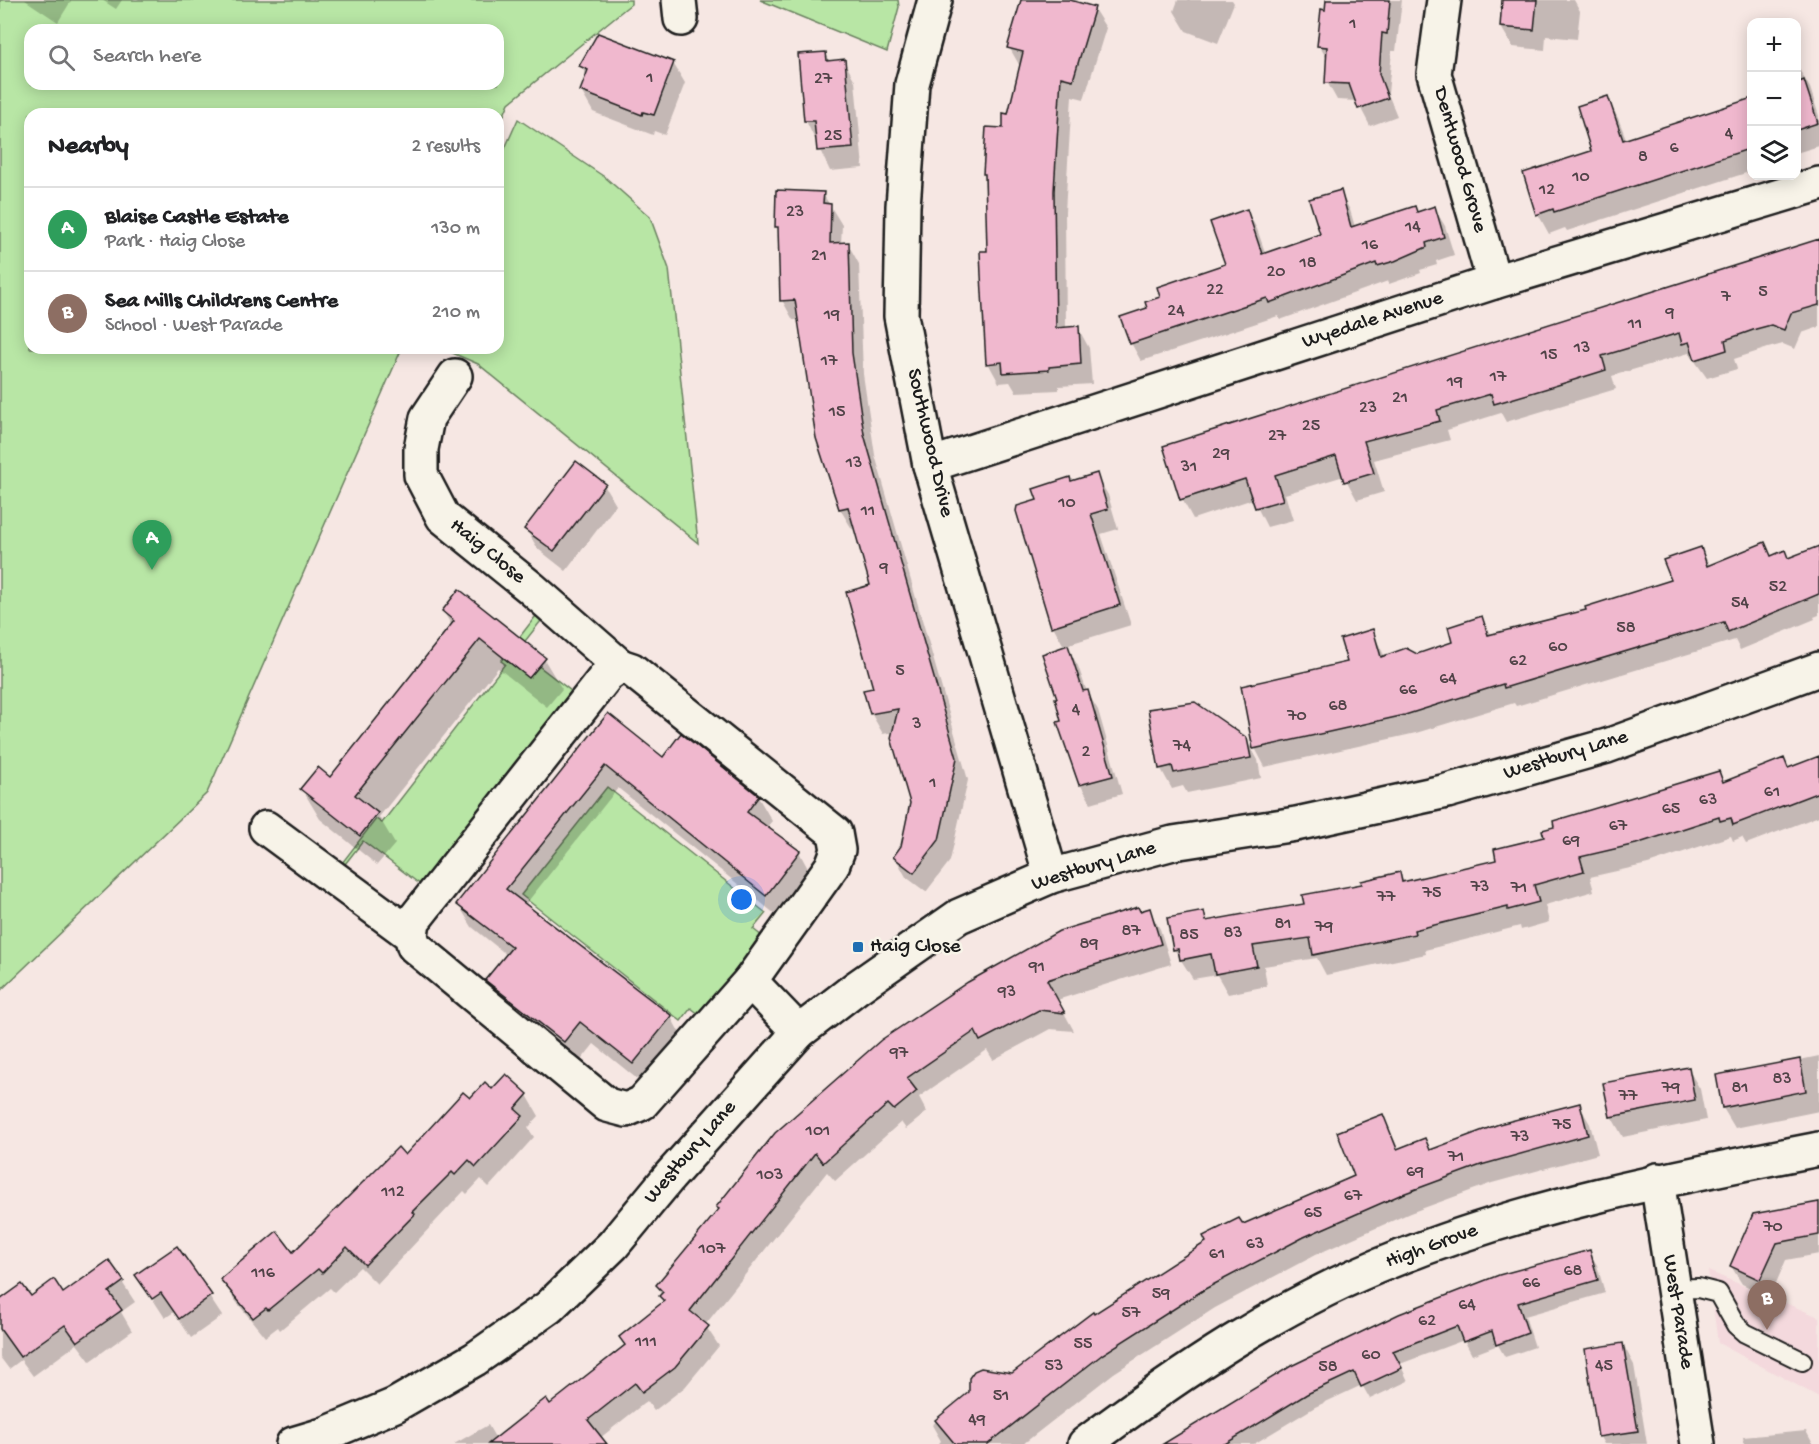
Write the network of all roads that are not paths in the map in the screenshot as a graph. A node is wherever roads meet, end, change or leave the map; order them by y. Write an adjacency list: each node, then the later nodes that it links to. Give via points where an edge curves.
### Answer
1 (935, 0): 6 (street, Southwood Drive, via 912,84 903,206 901,316)
2 (1444, 0): 4 (street, Dentwood Grove, via 1434,74)
3 (1819, 184): 4 (street, Wyedale Avenue)
4 (1494, 282): 6 (street, Wyedale Avenue)
5 (455, 376): 7 (street, Haig Close, via 426,418 421,449 421,475 443,517)
6 (930, 465): 10 (street, Southwood Drive)
7 (620, 666): 11 (street, via 607,675 413,921); 12 (street, Haig Close, via 632,670 835,833 838,850 832,866)
8 (1819, 669): 10 (street, Westbury Lane, via 1607,746 1448,791 1296,824 1173,843)
9 (266, 828): 11 (street, Haig Close)
10 (1051, 876): 13 (street, Westbury Lane, via 959,916)
11 (411, 935): 12 (street, Haig Close, via 414,946 598,1097 626,1110 642,1103)
12 (750, 981): 13 (street)
13 (799, 1032): 18 (street, Westbury Lane, via 613,1245 549,1307 475,1359 395,1405)
14 (1819, 1149): 15 (street, High Grove)
15 (1657, 1180): 16 (street, West Parade); 19 (street, High Grove, via 1465,1233 1390,1260 1241,1337)
16 (1673, 1289): 17 (lane, via 1698,1288 1718,1293 1744,1333); 20 (street, West Parade)
17 (1802, 1361)
18 (293, 1444)
19 (1085, 1444)
20 (1698, 1444)

